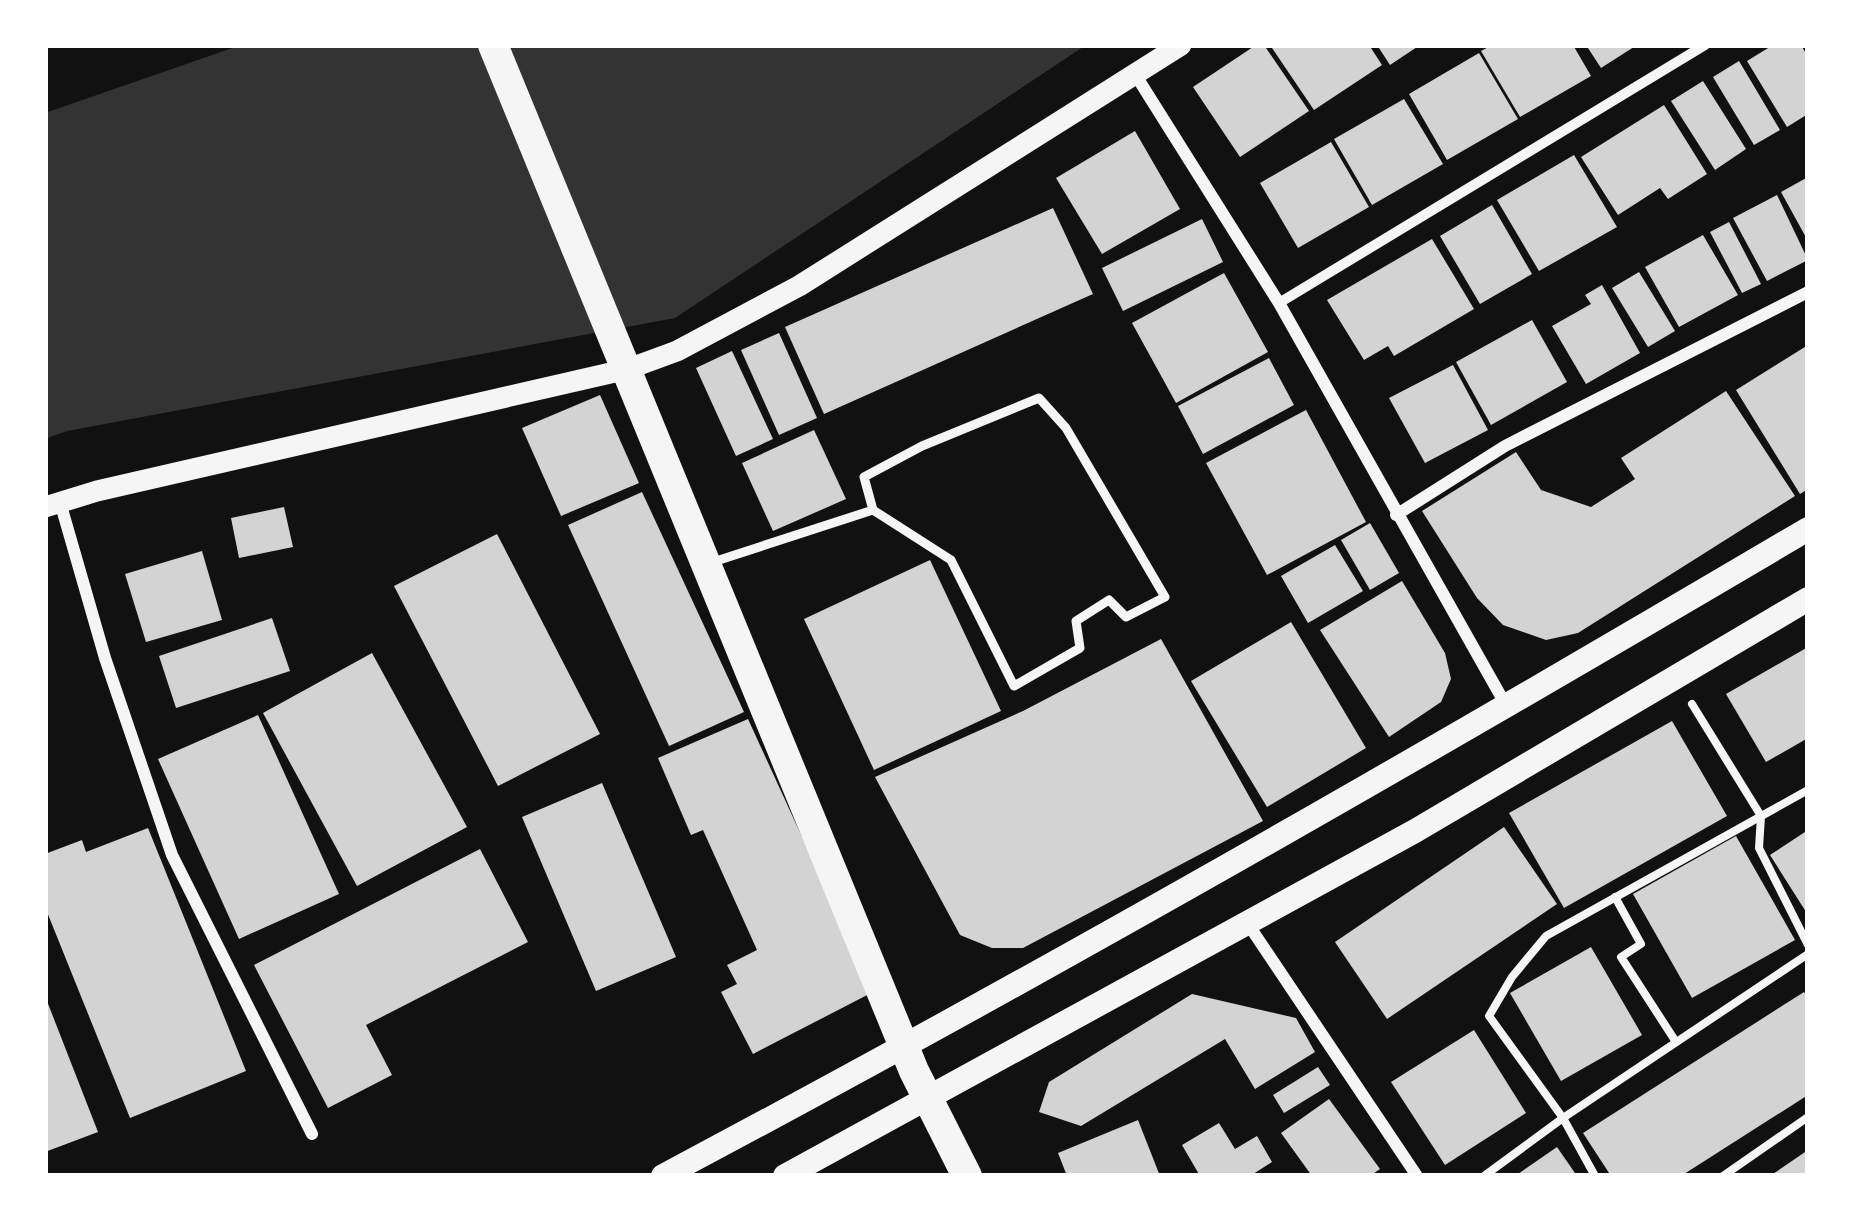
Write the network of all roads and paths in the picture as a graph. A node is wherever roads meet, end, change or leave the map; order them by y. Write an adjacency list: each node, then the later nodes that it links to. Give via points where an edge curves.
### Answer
1 (493, 45): 7 (main road)
2 (1181, 45): 4 (street)
3 (1705, 45): 6 (street)
4 (1135, 74): 6 (street); 7 (street, via 799,286)
5 (1808, 292): 10 (street, via 1505,446)
6 (1279, 303): 10 (street)
7 (628, 369): 8 (street); 12 (main road)
8 (53, 505): 26 (street, via 172,855)
9 (873, 510): 9 (lane, via 864,477 1039,398 1066,428 1165,597 1126,617 1108,600 1076,621 1080,648 1014,686 951,560); 12 (lane)
10 (1396, 515): 15 (street)
11 (1808, 530): 15 (main road)
12 (705, 565): 22 (main road)
13 (1808, 599): 14 (main road)
14 (1676, 677): 17 (path); 19 (main road)
15 (1507, 707): 22 (main road)
16 (1808, 790): 17 (path)
17 (1761, 816): 18 (path); 20 (path, via 1759,848)
18 (1615, 897): 21 (path, via 1641,944 1621,956); 25 (path, via 1546,936 1489,1016)
19 (1248, 923): 23 (main road); 30 (street)
20 (1808, 949): 21 (path)
21 (1676, 1042): 25 (path)
22 (904, 1048): 23 (main road); 27 (main road)
23 (928, 1098): 28 (main road); 29 (main road)
24 (1808, 1117): 33 (path)
25 (1563, 1118): 31 (path); 32 (path)
26 (312, 1134)
27 (663, 1176)
28 (784, 1176)
29 (968, 1176)
30 (1417, 1176)
31 (1484, 1176)
32 (1595, 1176)
33 (1723, 1176)

